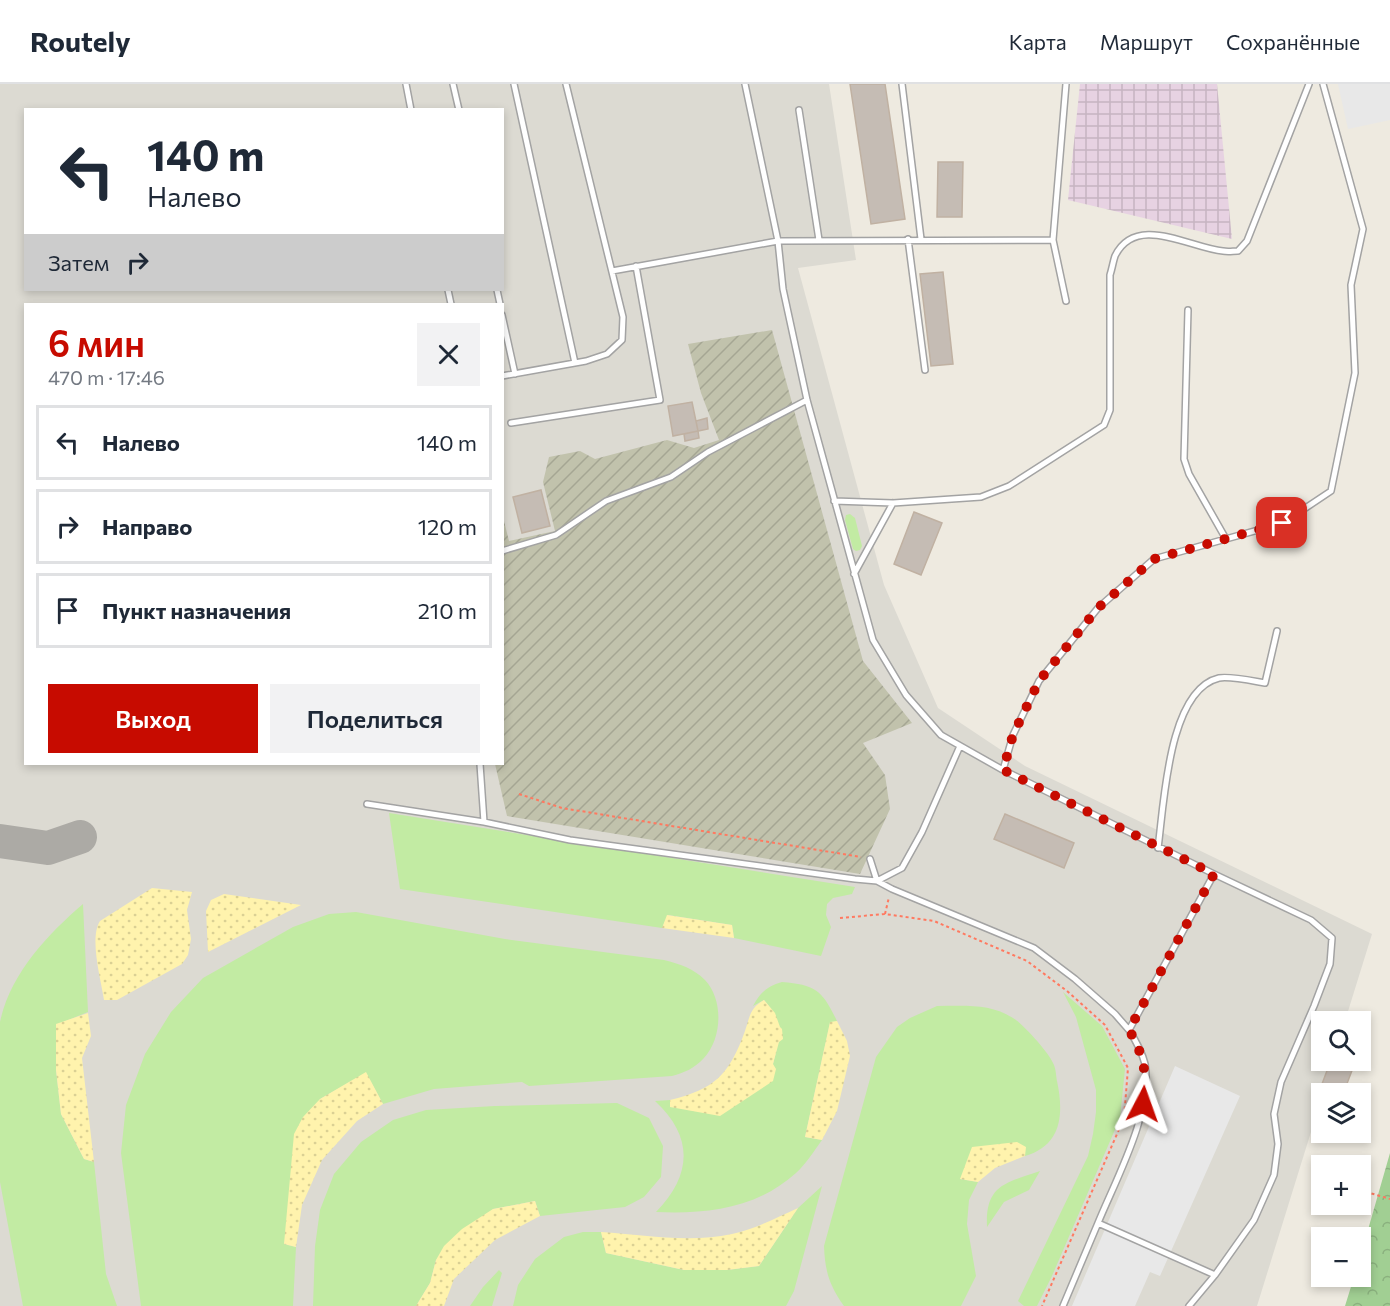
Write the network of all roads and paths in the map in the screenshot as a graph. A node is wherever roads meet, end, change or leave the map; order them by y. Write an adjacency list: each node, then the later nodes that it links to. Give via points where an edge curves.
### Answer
1 (406, 84): 10 (lane)
2 (453, 84): 11 (lane)
3 (514, 84): 23 (lane)
4 (566, 84): 19 (lane)
5 (745, 84): 17 (lane)
6 (902, 84): 14 (lane)
7 (1066, 84): 16 (lane)
8 (1309, 84): 30 (lane, via 1247,241 1238,250 1223,251 1151,234 1135,237 1115,256 1110,275 1110,410 1104,425 1009,486 981,497)
9 (1323, 84): 31 (lane, via 1363,228 1351,285 1355,373 1331,491 1282,523)
10 (411, 108)
11 (459, 108)
12 (799, 110): 15 (lane)
13 (908, 239): 14 (lane); 15 (lane); 24 (lane)
14 (921, 239): 16 (lane)
15 (819, 240): 17 (lane)
16 (1053, 240): 20 (lane)
17 (778, 241): 18 (lane); 27 (lane, via 783,289)
18 (636, 266): 19 (lane); 28 (lane, via 660,399)
19 (612, 271): 23 (lane, via 623,317 622,340 607,354)
20 (1066, 301)
21 (1188, 310): 31 (lane, via 1184,459)
22 (504, 324): 25 (lane)
23 (575, 363): 25 (lane)
24 (924, 370)
25 (515, 374): 26 (lane)
26 (504, 376)
27 (807, 400): 29 (lane); 32 (lane, via 708,452 671,477 606,501 556,535)
28 (511, 423)
29 (834, 501): 30 (lane); 33 (lane)
30 (893, 502): 33 (lane)
31 (1226, 539): 37 (lane, via 1154,559 1098,608 1039,681 1013,735)
32 (504, 550)
33 (854, 574): 35 (lane, via 873,640 906,695 941,735)
34 (1277, 631): 41 (lane, via 1265,682 1220,678 1189,700 1174,745)
35 (960, 746): 37 (lane); 44 (lane, via 902,868)
36 (480, 765): 40 (lane)
37 (1003, 770): 41 (lane)
38 (519, 794): 42 (path, via 562,808)
39 (367, 804): 40 (lane)
40 (484, 822): 44 (lane, via 570,840)
41 (1158, 848): 43 (lane)
42 (870, 859): 44 (lane)
43 (1214, 874): 48 (lane); 54 (lane, via 1311,920 1332,938 1330,964 1281,1082 1274,1114 1278,1144 1274,1175 1254,1220)
44 (878, 881): 48 (lane, via 1034,948 1091,993)
45 (886, 903): 46 (path)
46 (885, 914): 47 (path); 51 (path, via 934,921 1027,961 1105,1025 1128,1068 1124,1118)
47 (840, 918)
48 (1129, 1030): 53 (lane, via 1145,1064 1146,1087 1140,1120)
49 (1371, 1193): 50 (path)
50 (1390, 1199)
51 (1084, 1208): 52 (path); 55 (path)
52 (1094, 1212)
53 (1098, 1223): 54 (lane); 56 (lane)
54 (1215, 1275): 57 (lane)
55 (1042, 1306)
56 (1063, 1306)
57 (1189, 1306)

